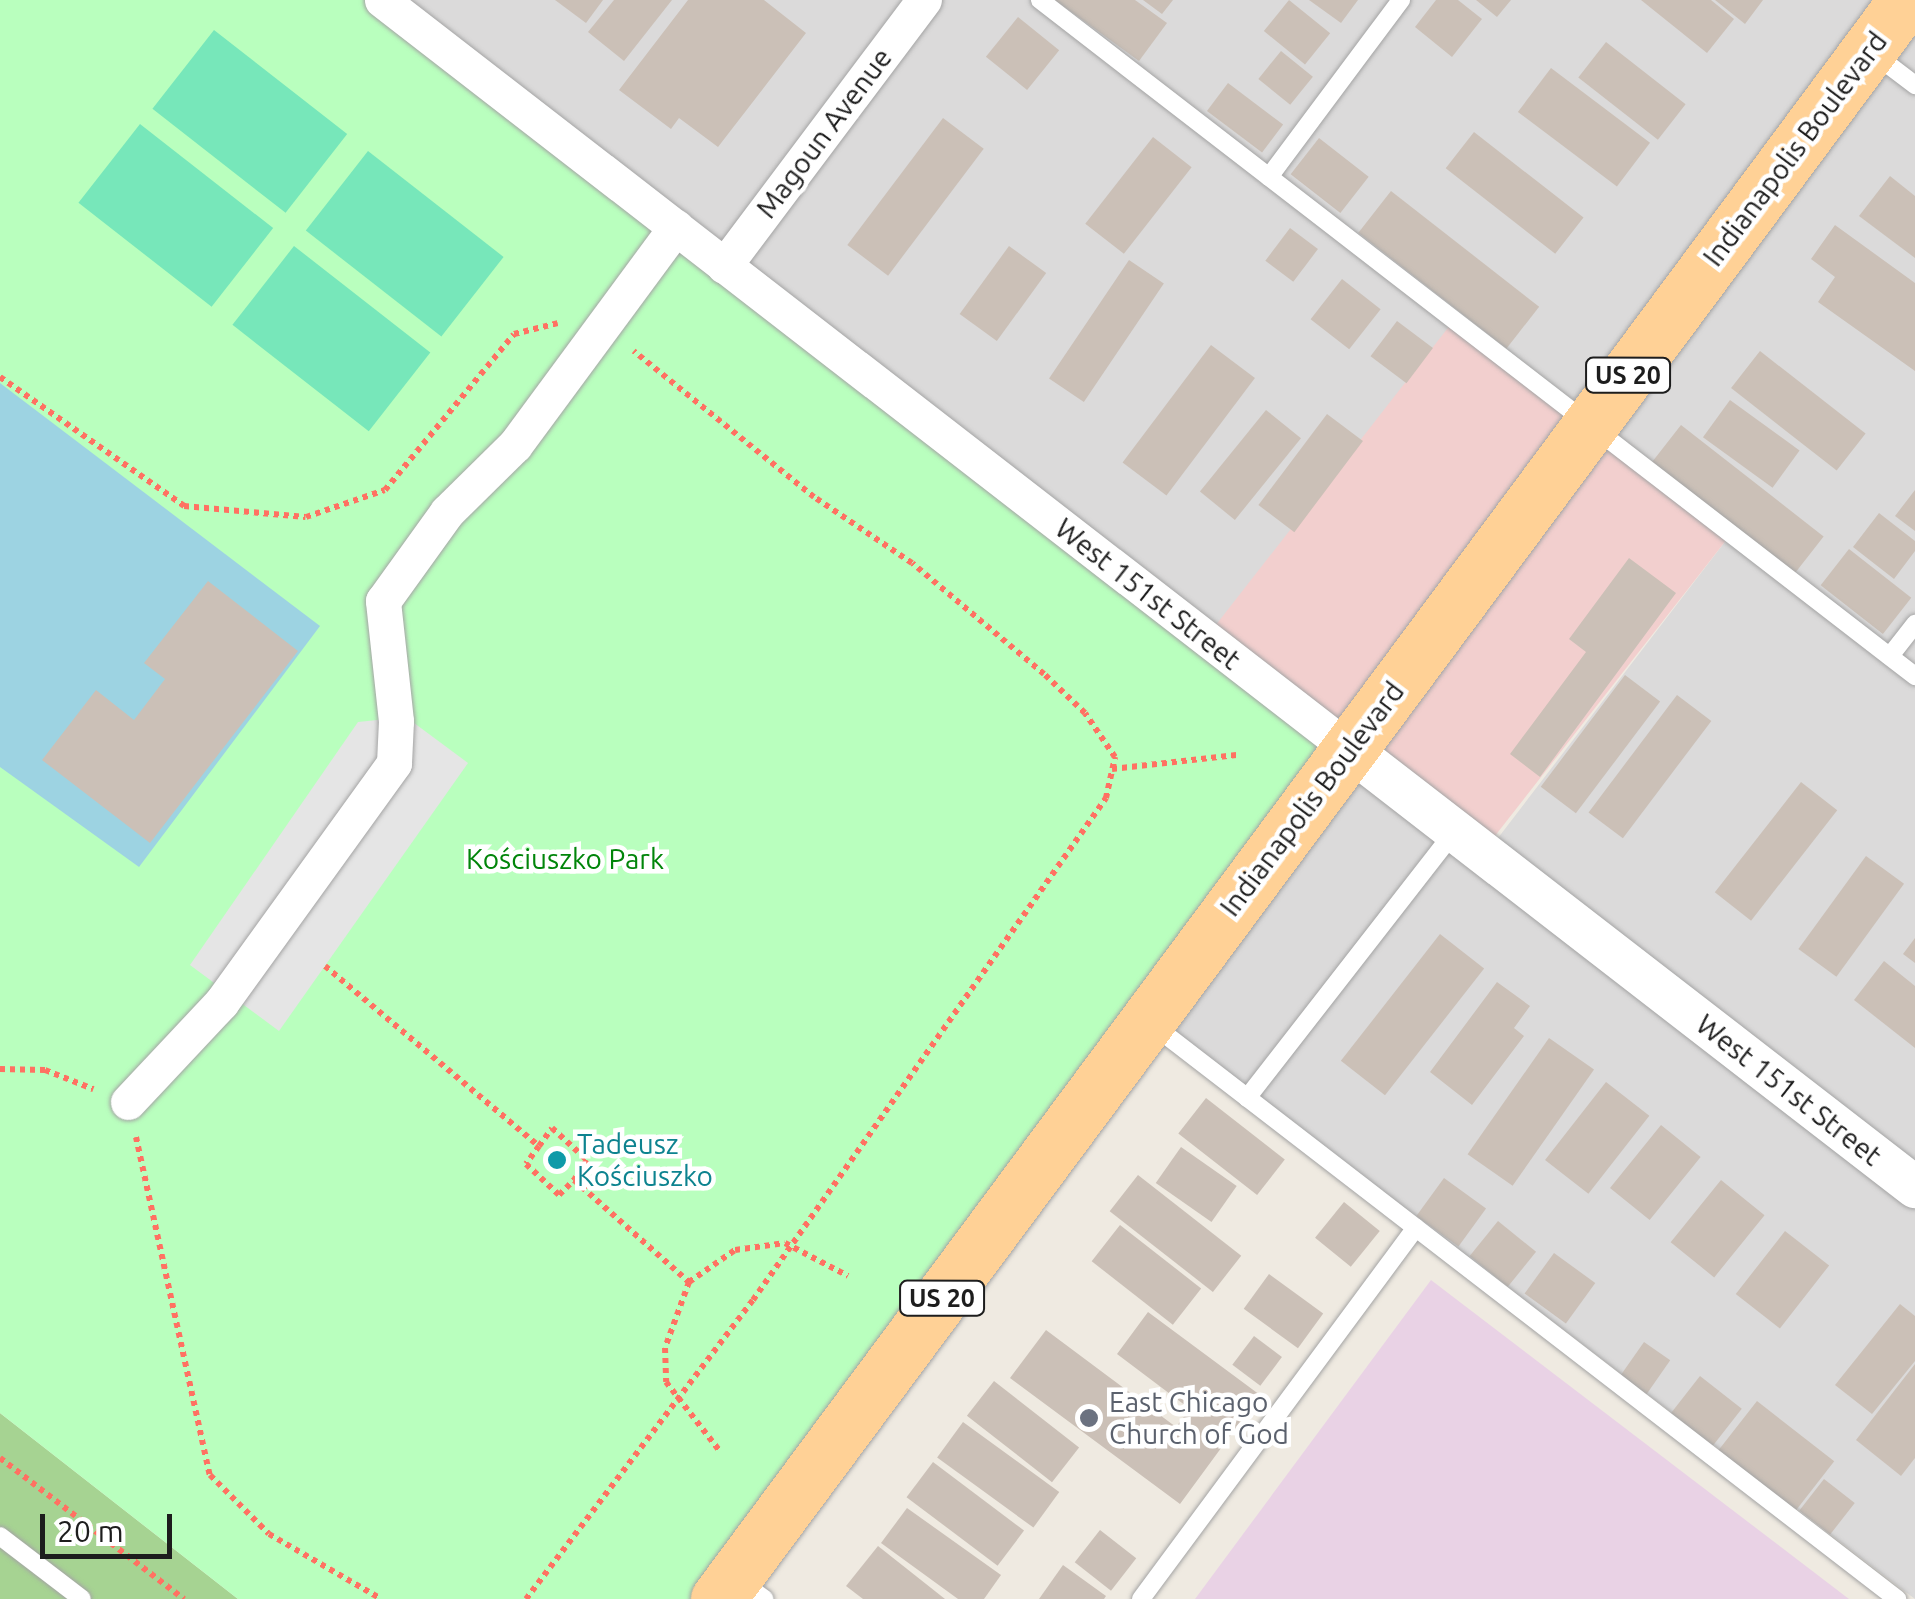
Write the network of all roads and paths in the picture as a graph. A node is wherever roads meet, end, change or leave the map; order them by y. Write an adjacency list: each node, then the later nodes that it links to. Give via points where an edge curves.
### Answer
1 (382, 0): 9 (street, West 151st Street)
2 (924, 0): 10 (street, Magoun Avenue)
3 (1040, 0): 8 (lane)
4 (1401, 0): 8 (lane)
5 (1906, 0): 6 (main road, Indianapolis Boulevard / US 20)
6 (1869, 50): 7 (lane); 13 (main road, Indianapolis Boulevard / US 20)
7 (1915, 85)
8 (1269, 177): 13 (lane)
9 (676, 227): 10 (street, West 151st Street); 11 (street)
10 (724, 266): 17 (street, West 151st Street)
11 (598, 333): 12 (path, via 552,322 514,334 385,490 306,516 184,506); 19 (path, via 618,338 1044,674 1085,712 1115,757); 25 (street, via 516,445 447,512 383,601 394,764 221,1003)
12 (0, 377)
13 (1589, 426): 15 (lane); 17 (main road, Indianapolis Boulevard / US 20)
14 (1915, 624): 15 (lane)
15 (1890, 656): 16 (lane)
16 (1915, 676)
17 (1349, 750): 20 (street, West 151st Street); 22 (main road, Indianapolis Boulevard / US 20)
18 (1236, 755): 19 (path)
19 (1112, 769): 30 (path, via 1106,798)
20 (1455, 832): 24 (lane); 28 (street, West 151st Street)
21 (325, 966): 26 (path)
22 (1147, 1021): 24 (lane); 37 (main road, Indianapolis Boulevard / US 20)
23 (0, 1069): 25 (path, via 45,1070)
24 (1247, 1098): 29 (lane)
25 (128, 1102): 40 (path, via 166,1249 210,1475 269,1534)
26 (539, 1146): 27 (path, via 526,1164 559,1194); 27 (path, via 552,1128 587,1160)
27 (574, 1180): 32 (path)
28 (1915, 1187)
29 (1416, 1228): 42 (lane); 43 (lane)
30 (791, 1246): 31 (path); 32 (path, via 736,1250); 33 (path)
31 (848, 1276)
32 (690, 1282): 33 (path, via 665,1348 666,1382)
33 (677, 1400): 34 (path); 41 (path)
34 (719, 1450)
35 (0, 1458): 39 (path)
36 (0, 1536): 38 (lane)
37 (740, 1592)
38 (82, 1599)
39 (184, 1599)
40 (380, 1599)
41 (526, 1599)
42 (1141, 1599)
43 (1897, 1599)

